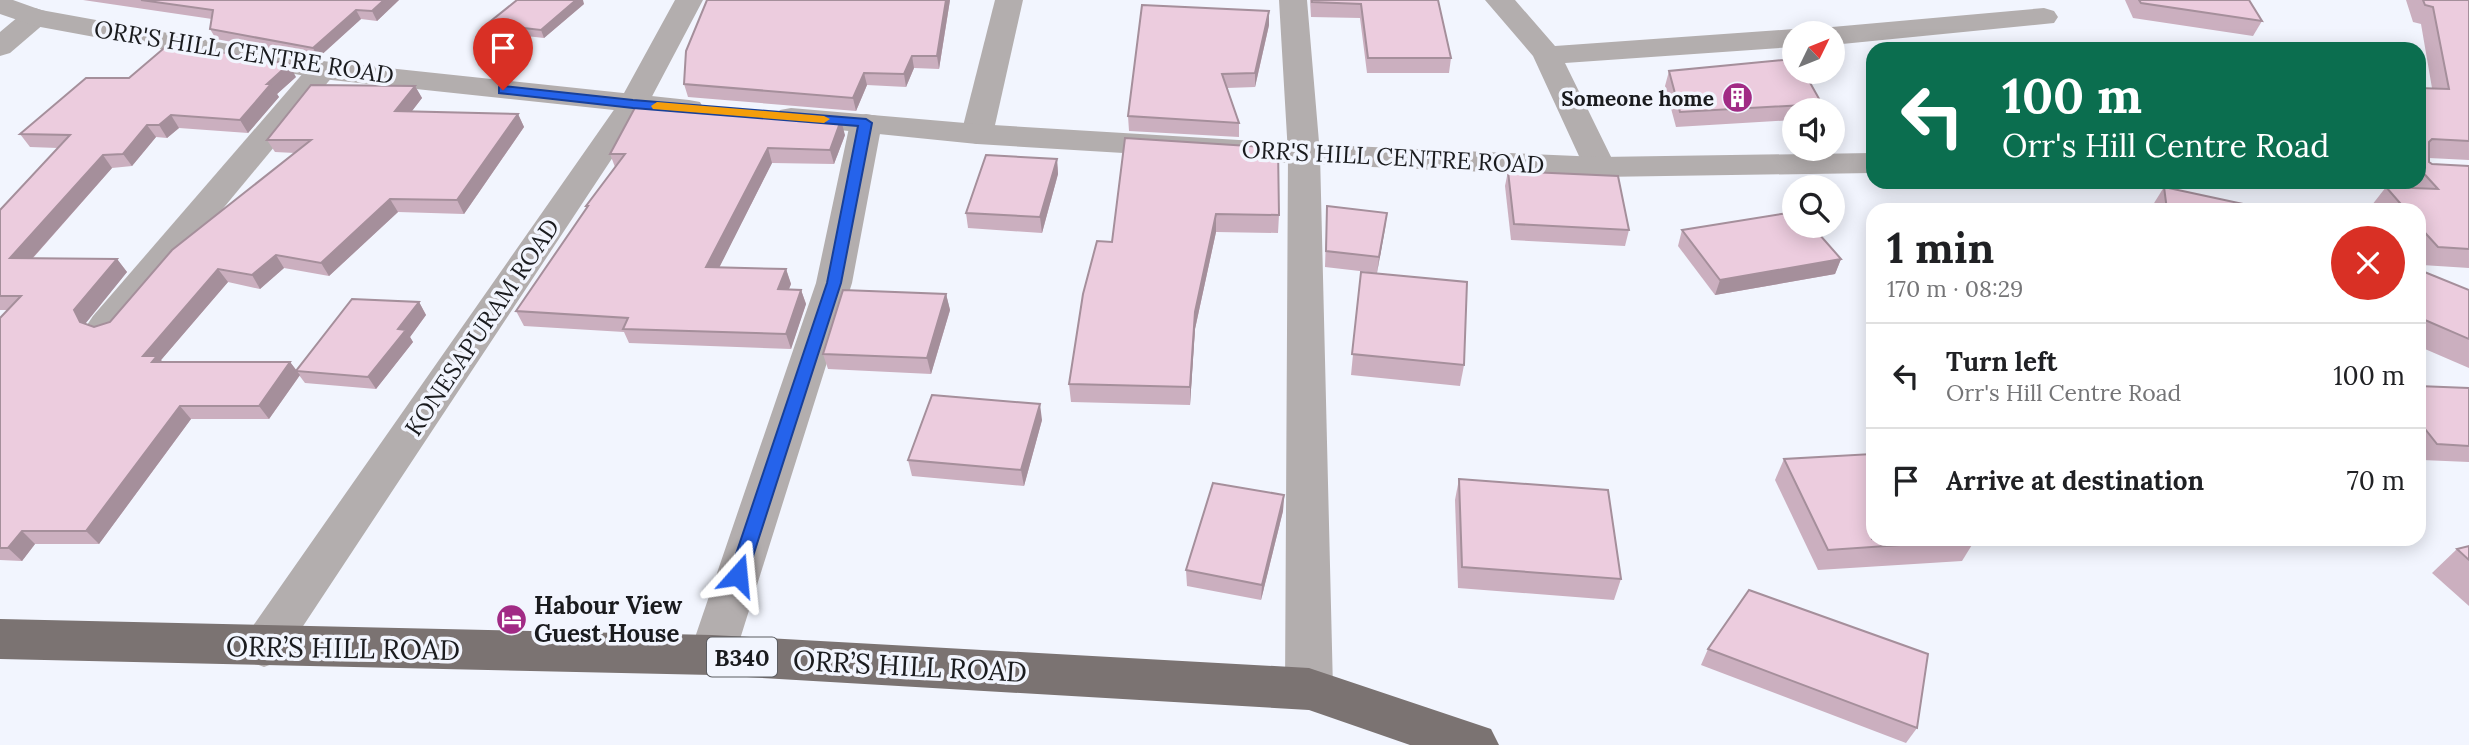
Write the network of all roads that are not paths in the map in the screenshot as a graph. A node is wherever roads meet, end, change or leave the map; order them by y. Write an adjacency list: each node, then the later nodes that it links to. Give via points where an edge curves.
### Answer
1 (689, 0): 13 (street, KONESAPURAM ROAD)
2 (1009, 0): 17 (street)
3 (1293, 0): 18 (street)
4 (1499, 0): 11 (street)
5 (0, 5): 6 (street, ORR'S HILL CENTRE ROAD)
6 (35, 17): 10 (street); 12 (street, ORR'S HILL CENTRE ROAD)
7 (2044, 17): 8 (street)
8 (1845, 35)
9 (1782, 39): 11 (street)
10 (0, 47)
11 (1547, 55): 20 (street)
12 (321, 70): 13 (street, ORR'S HILL CENTRE ROAD); 21 (street)
13 (633, 104): 14 (street, ORR'S HILL CENTRE ROAD); 23 (street, KONESAPURAM ROAD)
14 (715, 111)
15 (756, 114): 16 (street, ORR'S HILL CENTRE ROAD)
16 (866, 123): 17 (street, ORR'S HILL CENTRE ROAD); 24 (street, via 834,283)
17 (977, 134): 18 (street, ORR'S HILL CENTRE ROAD)
18 (1304, 154): 20 (street, ORR'S HILL CENTRE ROAD); 25 (street)
19 (1866, 163): 20 (street, ORR'S HILL CENTRE ROAD)
20 (1600, 167)
21 (106, 325)
22 (0, 639): 23 (main road, ORR’S HILL ROAD / B340)
23 (264, 647): 24 (main road, ORR’S HILL ROAD / B340)
24 (712, 655): 25 (main road, ORR’S HILL ROAD / B340)
25 (1309, 689): 26 (main road, ORR’S HILL ROAD / B340)
26 (1474, 745)

